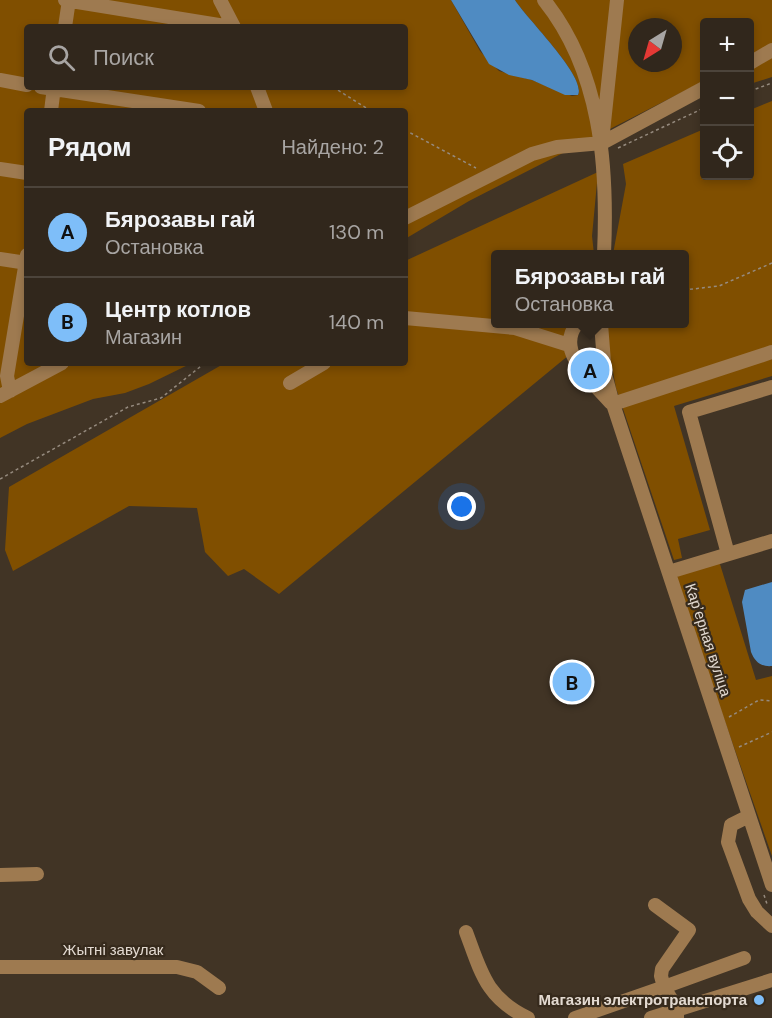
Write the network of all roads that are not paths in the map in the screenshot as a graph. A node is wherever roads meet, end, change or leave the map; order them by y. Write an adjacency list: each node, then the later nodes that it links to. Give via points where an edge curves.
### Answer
1 (65, 0): 2 (street)
2 (69, 0): 6 (street); 7 (street)
3 (220, 0): 8 (street)
4 (544, 0): 20 (street, via 580,60)
5 (617, 0): 20 (street)
6 (65, 24)
7 (214, 24)
8 (231, 24)
9 (772, 50): 10 (street)
10 (754, 61)
11 (0, 80): 12 (street)
12 (24, 84)
13 (50, 90): 17 (street)
14 (63, 90): 18 (street)
15 (258, 90): 19 (street)
16 (700, 91): 20 (street)
17 (51, 108)
18 (180, 108)
19 (265, 108)
20 (603, 149): 23 (street, via 546,150 487,174); 24 (street)
21 (0, 169): 22 (street)
22 (24, 173)
23 (408, 216)
24 (604, 250)
25 (0, 259): 26 (street)
26 (24, 261)
27 (24, 270): 34 (street)
28 (408, 318): 29 (street)
29 (491, 326)
30 (515, 328): 33 (street)
31 (574, 328): 33 (street)
32 (601, 328): 41 (street, Карʼерная вуліца, via 605,374)
33 (569, 345): 41 (street, Карʼерная вуліца, via 582,369)
34 (5, 351): 40 (street)
35 (772, 352): 41 (street)
36 (56, 366): 40 (street)
37 (319, 366): 38 (street)
38 (290, 383)
39 (772, 387): 43 (street, via 689,412)
40 (5, 394)
41 (613, 404): 44 (street, Карʼерная вуліца)
42 (772, 540): 43 (street)
43 (728, 554): 44 (street)
44 (669, 572): 45 (street, Карʼерная вуліца)
45 (749, 816): 48 (street, Карʼерная вуліца); 50 (street, via 731,825 728,842 753,906)
46 (0, 874): 47 (street)
47 (37, 874)
48 (772, 885)
49 (655, 905): 55 (street, via 689,930 662,969)
50 (772, 926)
51 (466, 932): 58 (street, via 485,983 495,996)
52 (744, 958): 55 (street)
53 (0, 967): 56 (street, Жытні завулак, via 177,967 196,972)
54 (772, 980): 57 (street)
55 (664, 987): 57 (street); 59 (street)
56 (219, 988)
57 (677, 1013): 60 (street)
58 (528, 1018)
59 (575, 1018)
60 (651, 1018)

